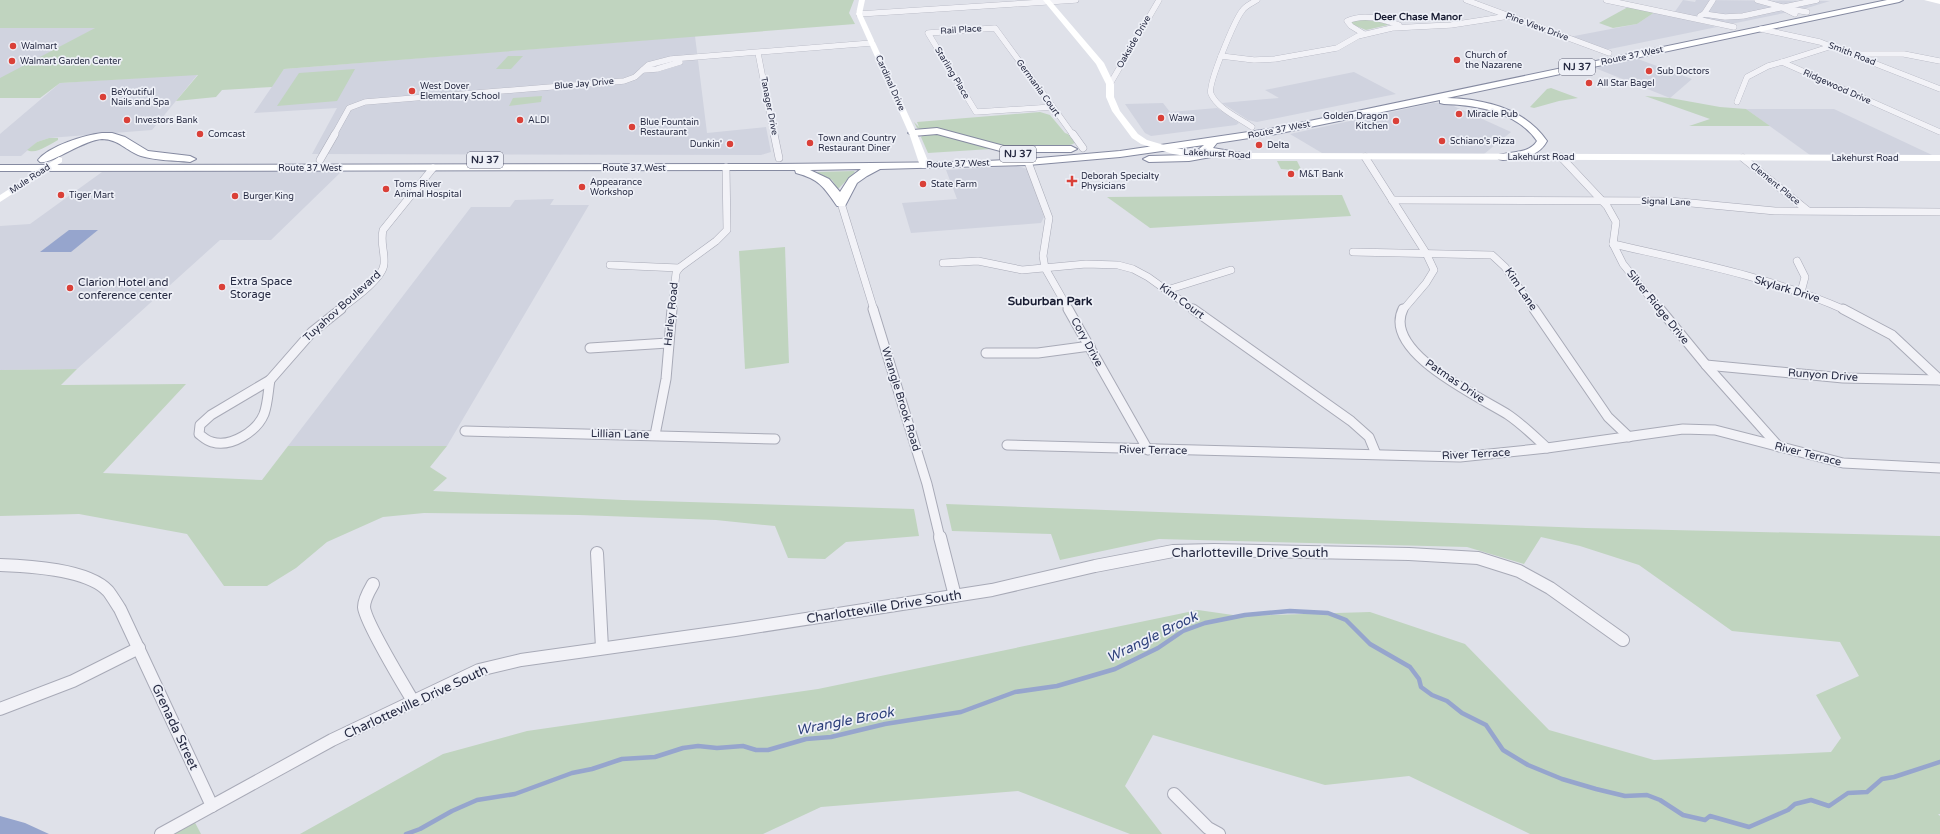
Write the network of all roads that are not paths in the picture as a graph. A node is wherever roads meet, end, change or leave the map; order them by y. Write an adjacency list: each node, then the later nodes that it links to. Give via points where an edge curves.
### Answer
1 (862, 0): 18 (main road)
2 (1076, 0): 13 (street)
3 (1159, 0): 37 (street, Oakside Drive)
4 (1258, 0): 34 (street, via 1242,10)
5 (1466, 0): 21 (street, Pine View Drive)
6 (1606, 0): 14 (street)
7 (1712, 0): 19 (street)
8 (1757, 0): 16 (street)
9 (1817, 0): 16 (street)
10 (1865, 0): 17 (highway, Route 37 West / NJ 37)
11 (1899, 0): 26 (highway, Route 37 West / NJ 37)
12 (1927, 0): 15 (main road)
13 (1047, 1): 18 (street); 37 (main road, via 1100,63)
14 (1623, 2): 22 (street)
15 (1940, 2)
16 (1783, 8): 17 (street); 19 (street, via 1738,17); 20 (street)
17 (1807, 12): 20 (highway, Route 37 West / NJ 37)
18 (859, 14): 29 (main road, Cardinal Drive)
19 (1704, 14): 22 (street)
20 (1795, 14): 24 (highway, Route 37 West / NJ 37)
21 (1509, 16): 23 (street, via 1451,26); 32 (street, Pine View Drive)
22 (1695, 19): 24 (street)
23 (1404, 26): 28 (street); 28 (street, via 1370,18 1355,18 1348,22)
24 (1734, 27): 32 (highway, Route 37 West / NJ 37)
25 (994, 28): 27 (street, Rail Place); 41 (street, Germania Court)
26 (1761, 29): 30 (street, Smith Road); 40 (highway, Route 37 West / NJ 37)
27 (928, 33): 41 (street, Starling Place, via 978,113)
28 (1364, 34): 34 (street, via 1337,48 1275,59 1254,60)
29 (872, 43): 31 (street, Blue Jay Drive); 44 (main road, Cardinal Drive)
30 (1832, 46): 33 (street, Smith Road); 36 (street, Ridgewood Drive)
31 (758, 53): 58 (street, Blue Jay Drive, via 657,62 648,65 635,77 624,81 358,104 349,108); 61 (street, Tanager Drive)
32 (1609, 53): 42 (highway, Route 37 West / NJ 37)
33 (1852, 54): 35 (street, via 1904,54); 38 (street, Smith Road)
34 (1221, 56): 42 (street, via 1210,87 1212,94 1219,105)
35 (1940, 61)
36 (1782, 62): 39 (street, via 1747,77); 43 (street, Ridgewood Drive)
37 (1110, 84): 46 (main road, via 1110,97 1116,111 1135,136)
38 (1940, 89)
39 (1736, 102)
40 (1393, 106): 45 (highway, Route 37 West / NJ 37); 52 (highway, via 1452,101 1488,106 1512,116 1538,134 1542,141 1535,150)
41 (1053, 107): 48 (street, Germania Court)
42 (1252, 127): 46 (highway, Route 37 West / NJ 37)
43 (1940, 132)
44 (913, 133): 48 (highway, via 937,131 1004,149); 59 (main road, Cardinal Drive)
45 (1229, 139): 47 (highway, Route 37 West / NJ 37); 50 (highway, via 1205,148 1218,153)
46 (1144, 142): 47 (main road, Lakehurst Road); 48 (highway, Route 37 West / NJ 37)
47 (1161, 148): 48 (highway, Route 37 West / NJ 37); 49 (main road, Lakehurst Road)
48 (1077, 152): 49 (highway, via 1189,158); 59 (highway, Route 37 West / NJ 37); 60 (highway, Route 37 West / NJ 37)
49 (1207, 155): 50 (main road, Lakehurst Road)
50 (1244, 156): 51 (main road, Lakehurst Road)
51 (1365, 157): 52 (main road, Lakehurst Road); 70 (street, Patmas Drive)
52 (1503, 157): 53 (main road, Lakehurst Road)
53 (1561, 157): 54 (main road, Lakehurst Road); 71 (street)
54 (1743, 158): 55 (main road, Lakehurst Road); 73 (street, Clement Place)
55 (1940, 158)
56 (0, 160): 62 (highway, Route 37 West / NJ 37)
57 (192, 160): 58 (highway, Route 37 West / NJ 37); 62 (highway, Route 37 West / NJ 37, via 60,160); 62 (highway, via 147,154 122,139 109,137 71,143)
58 (320, 160): 61 (highway, Route 37 West / NJ 37)
59 (924, 162): 60 (highway, Route 37 West / NJ 37); 61 (highway, Route 37 West / NJ 37); 63 (highway, Route 37 West / NJ 37)
60 (1028, 162): 82 (street, Cory Drive, via 1049,218 1043,256)
61 (778, 163): 63 (highway, Route 37 West / NJ 37); 64 (highway, Route 37 West / NJ 37); 72 (highway, via 822,179 831,186)
62 (46, 164): 66 (highway, Route 37 West / NJ 37); 67 (highway, Route 37 West / NJ 37); 69 (main road, Mule Road)
63 (897, 166): 72 (highway, via 863,172 851,182)
64 (726, 167): 67 (highway, Route 37 West / NJ 37); 81 (street, Harley Road, via 727,230)
65 (0, 168): 66 (highway, Route 37 West / NJ 37)
66 (31, 168): 68 (main road, Mule Road)
67 (433, 168): 91 (street, Tuyahov Boulevard, via 383,230 381,242 384,267 380,273 354,299 320,325)
68 (0, 188)
69 (0, 199)
70 (1392, 200): 71 (street, Signal Lane); 77 (street, Patmas Drive)
71 (1601, 201): 73 (street, Signal Lane, via 1670,201 1775,210); 75 (street, via 1616,222)
72 (841, 203): 106 (street, Wrangle Brook Road, via 927,484)
73 (1807, 210): 74 (street, Signal Lane)
74 (1940, 212)
75 (1613, 244): 85 (street, Skylark Drive); 90 (street, Silver Ridge Drive, via 1623,264)
76 (1353, 252): 77 (street, Kim Lane)
77 (1426, 253): 95 (street, Kim Lane, via 1485,254 1492,255 1501,262 1608,417); 99 (street, Patmas Drive, via 1434,270 1431,278 1402,309 1398,322 1401,335 1412,350 1431,367 1520,423)
78 (1797, 261): 85 (street, via 1805,277)
79 (943, 263): 82 (street, Kim Court, via 974,261 1024,270)
80 (610, 265): 81 (street)
81 (679, 268): 86 (street, Harley Road, via 673,291)
82 (1046, 268): 84 (street, Kim Court, via 1090,263 1114,264 1141,272); 87 (street, Cory Drive)
83 (1231, 270): 84 (street)
84 (1166, 290): 101 (street, Kim Court, via 1351,421 1369,437)
85 (1800, 292): 92 (street, Skylark Drive, via 1846,309 1887,332)
86 (668, 343): 88 (street); 94 (street, Harley Road, via 666,379)
87 (1090, 346): 89 (street, via 1038,353); 100 (street, Cory Drive)
88 (590, 348)
89 (986, 353)
90 (1706, 365): 92 (street, Runyon Drive, via 1843,378); 98 (street, Silver Ridge Drive)
91 (270, 380): 91 (street, Tuyahov Boulevard, via 211,415 200,425 199,434 214,443 229,442 250,432 264,415)
92 (1940, 380)
93 (465, 432): 94 (street, Lillian Lane)
94 (655, 435): 96 (street, Lillian Lane)
95 (1629, 437): 98 (street, River Terrace, via 1683,429 1715,430); 99 (street, River Terrace)
96 (775, 439)
97 (1007, 446): 100 (street, River Terrace)
98 (1779, 447): 102 (street, River Terrace, via 1843,463)
99 (1547, 448): 101 (street, River Terrace, via 1460,457)
100 (1148, 450): 101 (street, River Terrace)
101 (1376, 454)
102 (1940, 468)
103 (597, 553): 109 (street)
104 (0, 565): 108 (street, Grenada Street, via 38,566 88,578 106,590 116,602)
105 (373, 584): 110 (street, via 365,599 364,608)
106 (955, 596): 107 (street, Charlotteville Drive South, via 1174,551 1393,554 1478,558 1519,572 1550,588); 109 (street, Charlotteville Drive South)
107 (1623, 640)
108 (139, 648): 111 (street, via 73,681); 113 (street, Grenada Street)
109 (602, 648): 110 (street, Charlotteville Drive South, via 521,660 479,670)
110 (413, 700): 113 (street, Charlotteville Drive South, via 332,740)
111 (0, 709)
112 (1174, 794): 115 (street, via 1208,828)
113 (212, 806): 114 (street, Charlotteville Drive South)
114 (160, 834)
115 (1219, 834)

